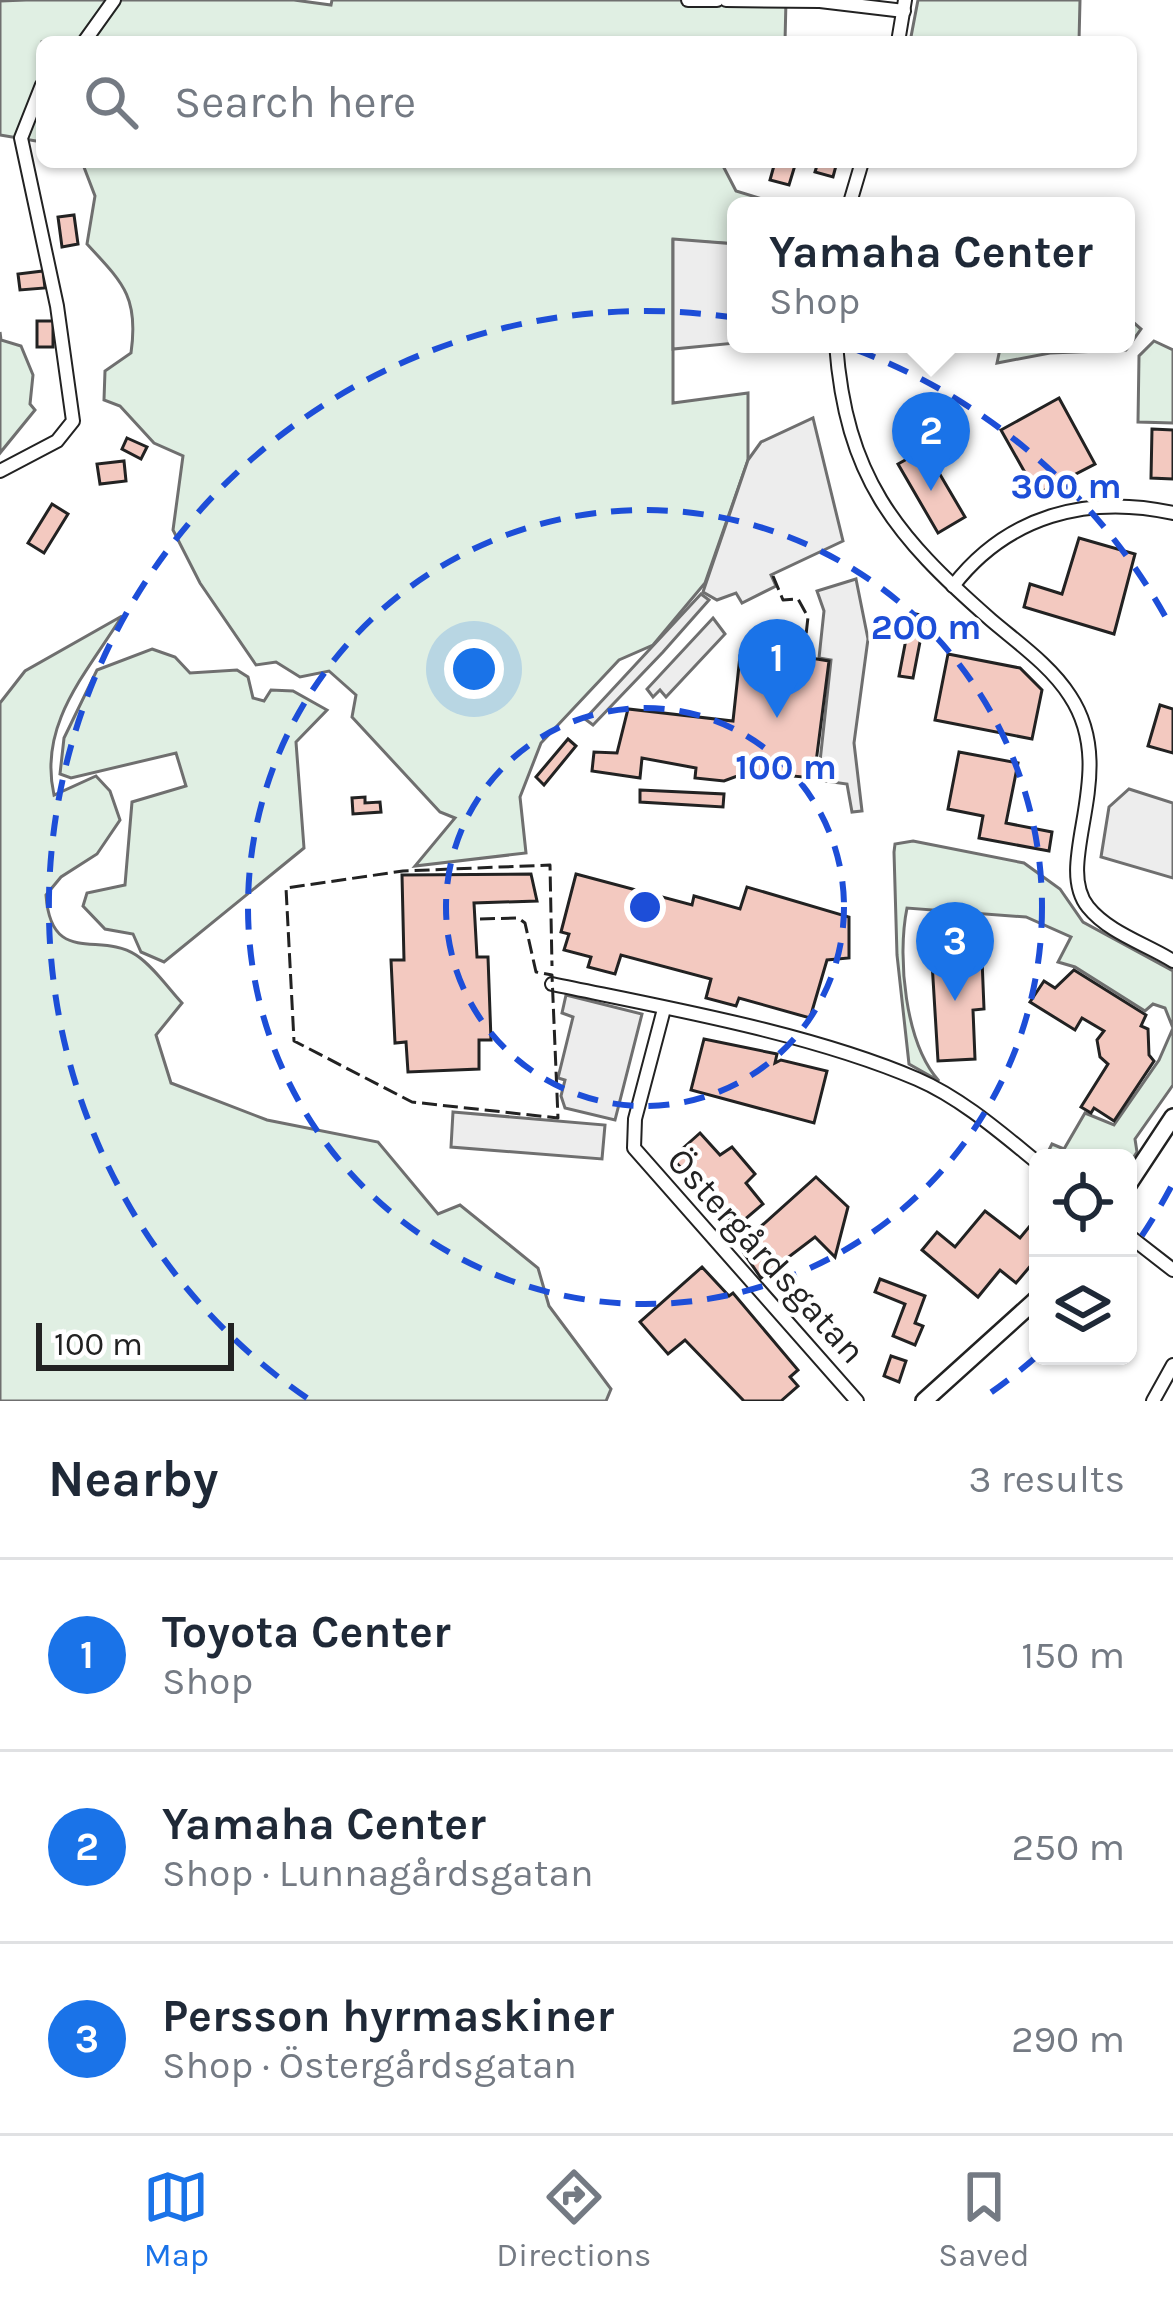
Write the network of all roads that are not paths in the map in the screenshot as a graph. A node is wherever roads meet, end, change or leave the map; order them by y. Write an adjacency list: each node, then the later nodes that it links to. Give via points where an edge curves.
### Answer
1 (114, 0): 5 (street)
2 (688, 0): 3 (street)
3 (722, 0): 4 (street)
4 (905, 6): 6 (street)
5 (87, 36)
6 (899, 36)
7 (36, 100): 11 (street, via 21,138 74,421 57,441)
8 (860, 168): 9 (street)
9 (852, 197)
10 (837, 353): 13 (street, via 846,420 868,485 898,531)
11 (0, 471)
12 (1173, 513): 13 (street, via 1105,505 1041,518 1002,537)
13 (953, 586): 14 (street, via 1060,683 1081,716 1093,773 1077,856 1081,896 1096,915)
14 (1173, 957)
15 (552, 984): 16 (street)
16 (664, 1009): 18 (street, via 920,1080); 24 (street, Östergårdsgatan, via 634,1148)
17 (1173, 1117): 19 (street)
18 (1029, 1156)
19 (1137, 1171)
20 (1137, 1242): 21 (street)
21 (1173, 1270)
22 (1029, 1306): 25 (street)
23 (1173, 1365): 26 (street)
24 (856, 1401)
25 (924, 1401)
26 (1153, 1401)

